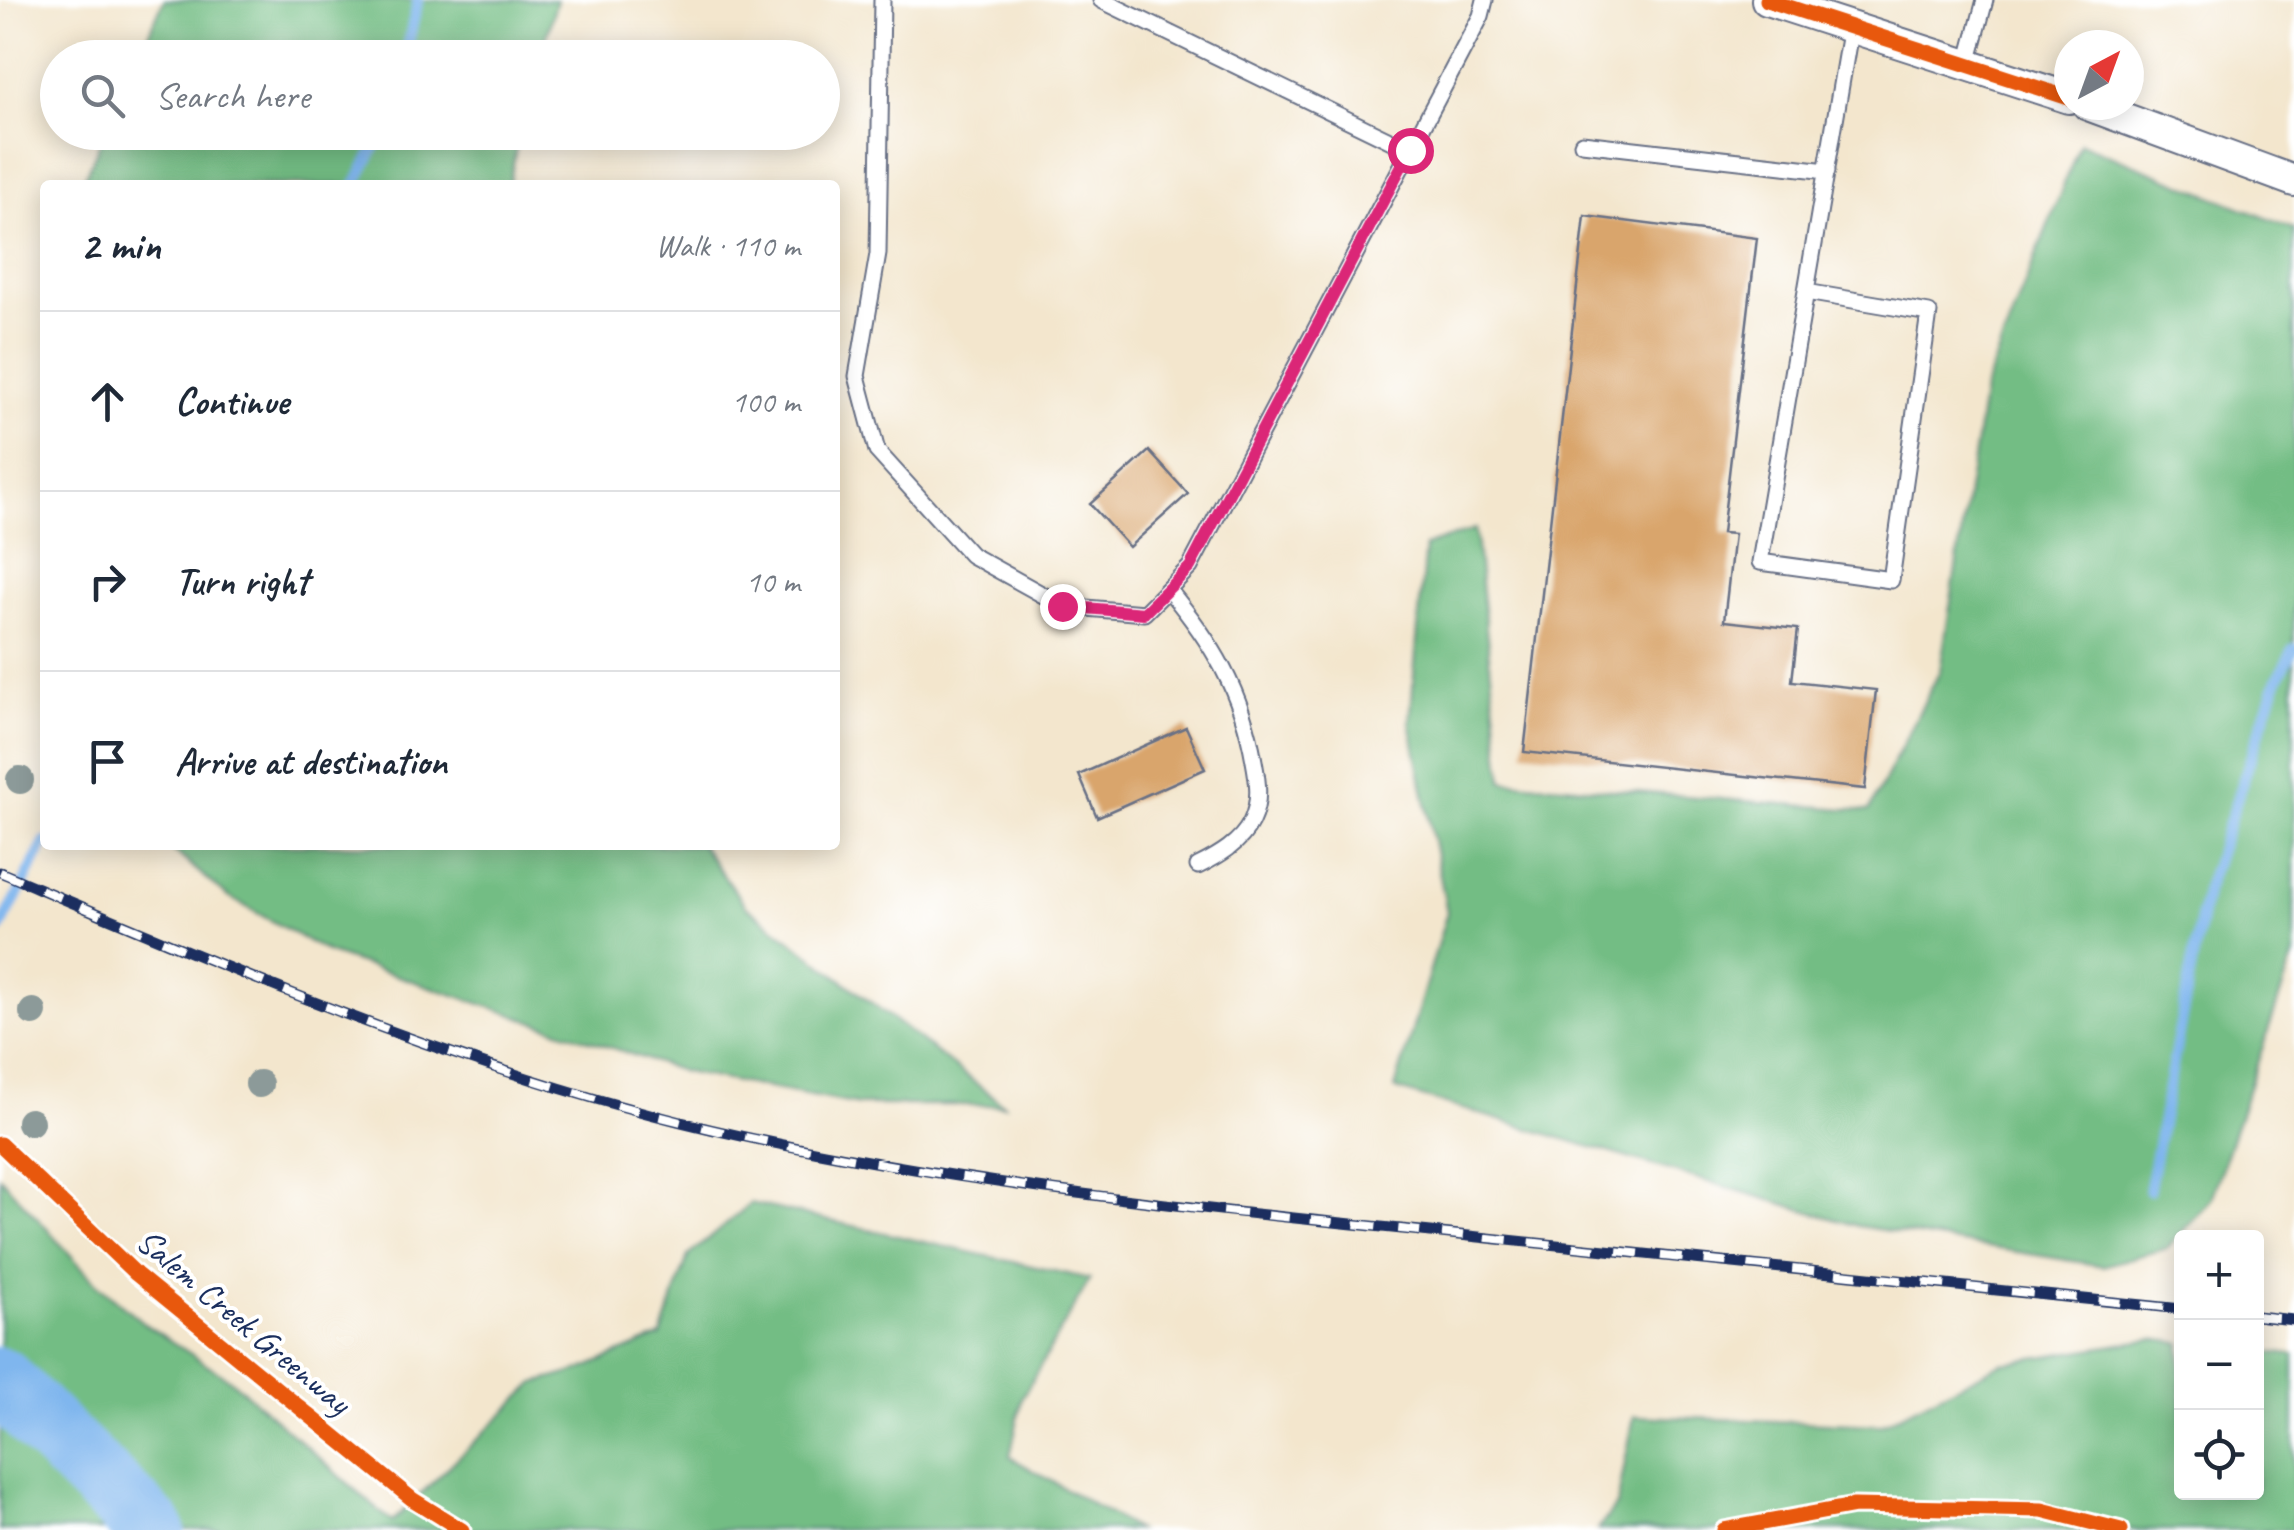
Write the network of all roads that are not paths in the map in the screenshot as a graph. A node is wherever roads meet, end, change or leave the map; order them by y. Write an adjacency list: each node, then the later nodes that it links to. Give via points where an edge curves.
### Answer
1 (882, 0): 15 (lane, via 878,254 857,376 877,451 971,555 1062,606 1144,613)
2 (1101, 0): 11 (lane)
3 (1484, 0): 11 (lane)
4 (1767, 0): 6 (street)
5 (1985, 0): 7 (lane)
6 (1851, 26): 7 (street); 12 (lane)
7 (1968, 64): 8 (street)
8 (2054, 93)
9 (2129, 120): 13 (street)
10 (1582, 143): 12 (lane)
11 (1410, 150): 15 (lane, via 1190,567)
12 (1827, 172): 14 (lane)
13 (2294, 181)
14 (1806, 292): 14 (lane, via 1760,562 1891,580 1929,313)
15 (1168, 589): 16 (lane, via 1234,686 1260,793 1250,824 1224,854)
16 (1198, 866)

